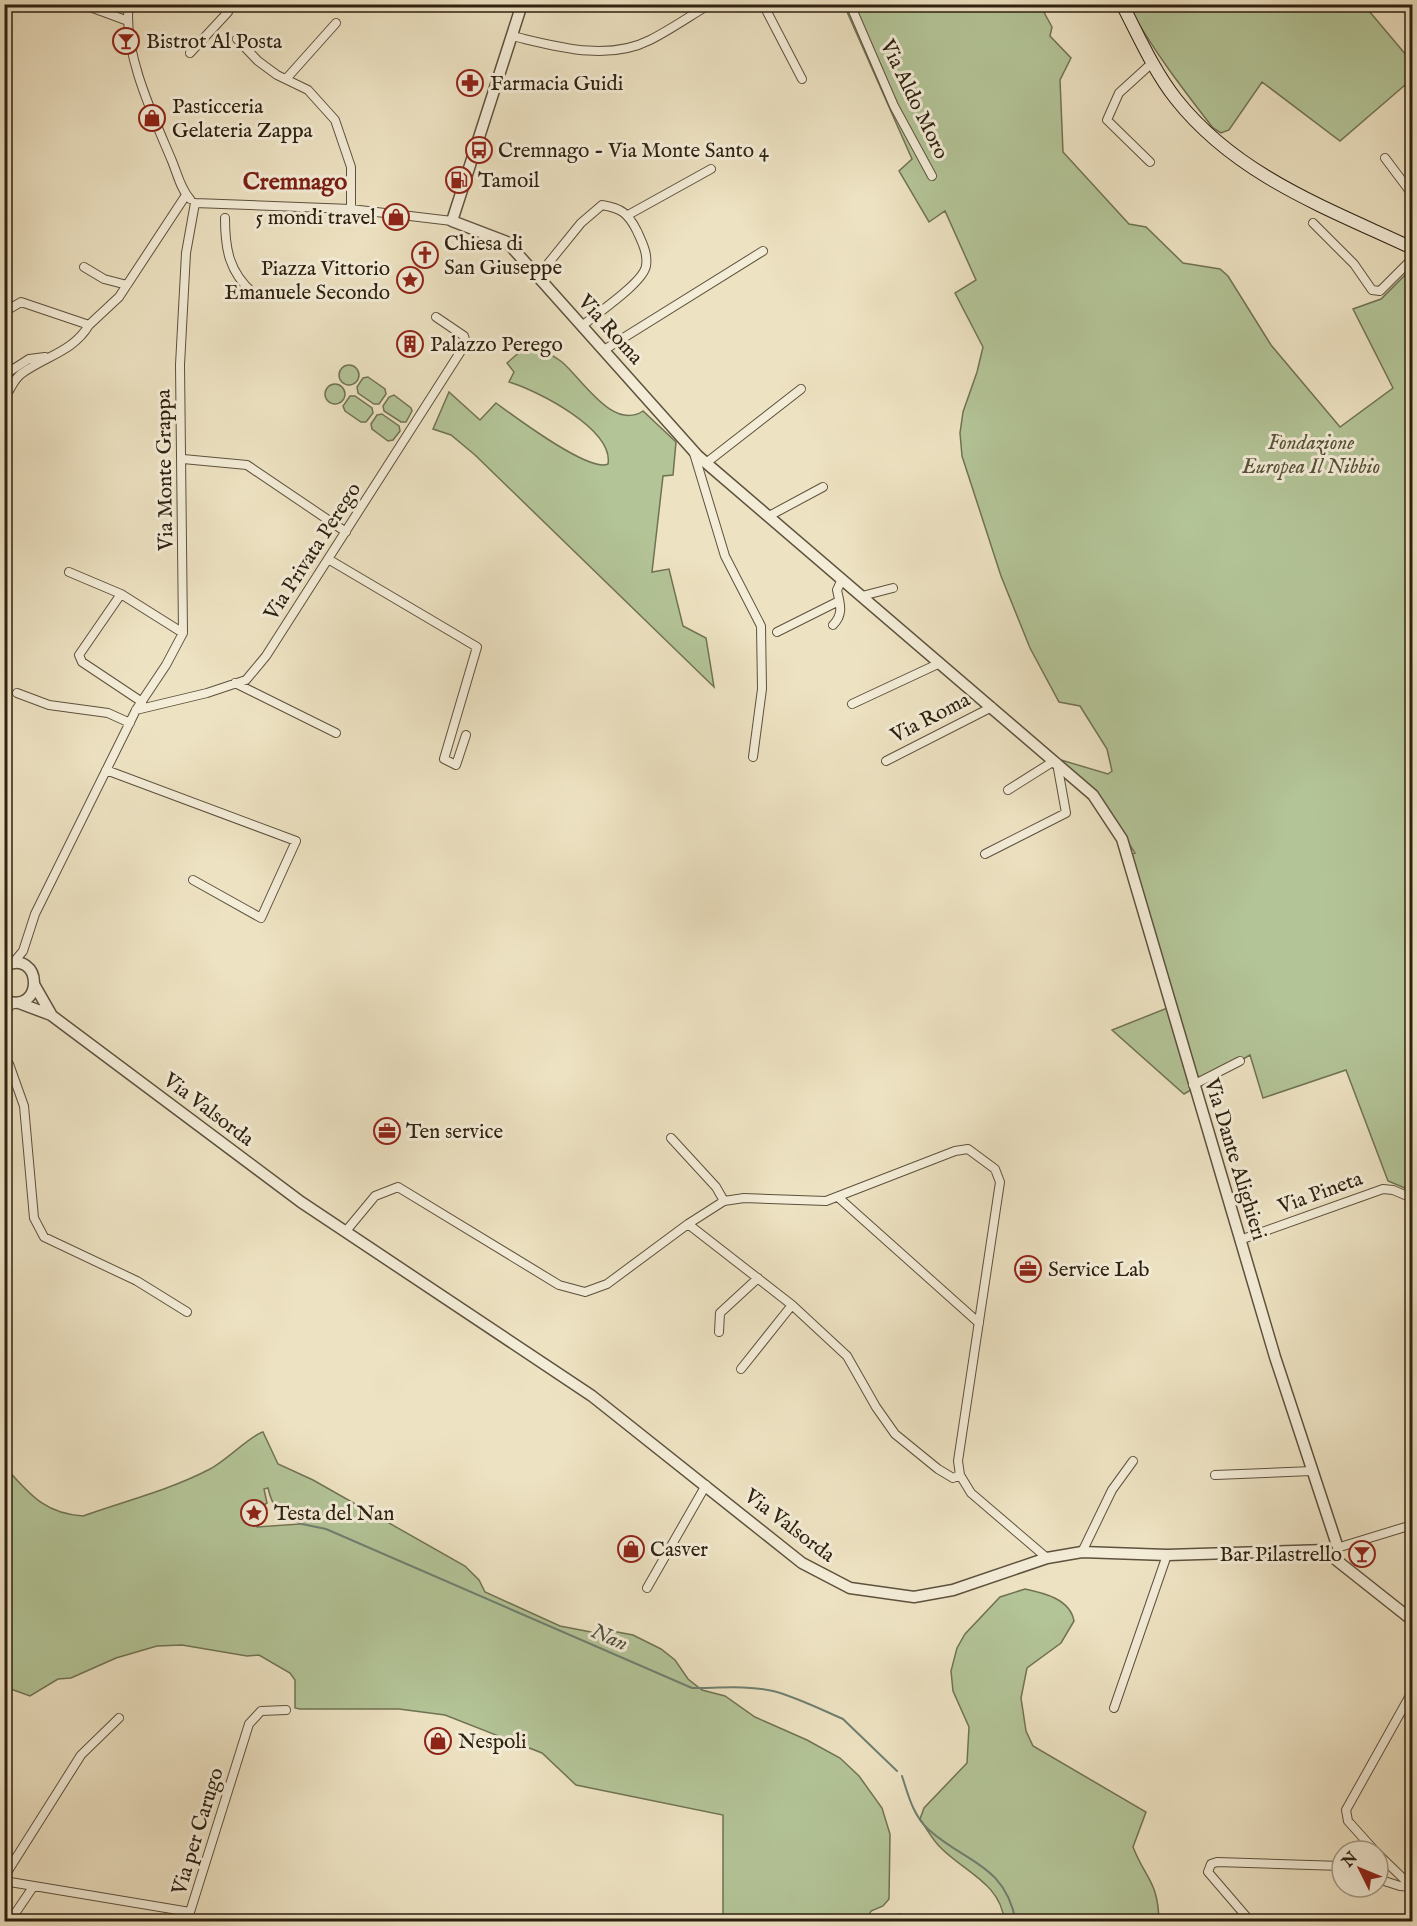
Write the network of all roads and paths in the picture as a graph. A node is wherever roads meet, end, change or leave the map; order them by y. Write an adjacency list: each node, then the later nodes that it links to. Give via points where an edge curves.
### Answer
1 (82, 4): 10 (street)
2 (129, 4): 10 (street)
3 (234, 4): 9 (street)
4 (522, 4): 12 (street)
5 (710, 4): 12 (street, via 650,40 618,49 567,49)
6 (762, 4): 17 (street)
7 (850, 4): 21 (street, Via Aldo Moro, via 894,106)
8 (1122, 4): 15 (main road)
9 (227, 8): 14 (street)
10 (128, 21): 23 (street, via 136,63)
11 (336, 23): 16 (street)
12 (512, 36): 28 (street)
13 (237, 39): 16 (street, via 258,61)
14 (190, 53)
15 (1152, 63): 19 (street, via 1119,93 1107,120); 30 (main road, via 1205,132 1243,164 1283,189)
16 (286, 79): 25 (street, via 308,90 335,120 351,167)
17 (802, 79)
18 (1385, 158): 22 (street)
19 (1150, 162)
20 (711, 169): 26 (street)
21 (932, 176)
22 (1413, 194)
23 (186, 195): 24 (street); 35 (street)
24 (195, 203): 25 (street, Via Roma); 47 (street, Via Monte Grappa, via 183,298)
25 (351, 209): 28 (street, Via Roma)
26 (628, 215): 34 (street, via 620,208 602,206 580,223); 40 (street, via 645,248 646,268 633,285)
27 (225, 218): 36 (street, via 227,256 241,282)
28 (452, 221): 34 (street, Via Roma, via 507,242)
29 (1313, 223): 32 (street, via 1354,264 1372,290 1380,291)
30 (1413, 248)
31 (763, 251): 41 (street)
32 (1413, 260)
33 (84, 267): 35 (street, via 104,279)
34 (538, 276): 40 (street, Via Roma)
35 (127, 285): 39 (street)
36 (253, 293)
37 (4, 312): 39 (street, via 21,302)
38 (436, 317): 51 (street, Via Privata Perego, via 464,336 466,343)
39 (89, 325): 42 (street, via 81,338)
40 (582, 326): 41 (street, Via Roma)
41 (604, 350): 46 (street, Via Roma)
42 (52, 356): 43 (street, via 29,359); 45 (street, via 19,375)
43 (4, 375)
44 (801, 389): 48 (street)
45 (4, 397)
46 (693, 450): 48 (street, Via Roma); 72 (street, via 725,556 761,626 762,689)
47 (183, 459): 51 (street, via 247,465); 61 (street, Via Monte Grappa)
48 (706, 463): 50 (street, Via Roma)
49 (823, 487): 50 (street)
50 (770, 516): 54 (street, Via Roma)
51 (346, 532): 52 (street, Via Privata Perego)
52 (328, 559): 63 (street, Via Privata Perego, via 266,656 246,680); 71 (street, via 477,646 444,759 456,765)
53 (69, 572): 56 (street)
54 (842, 579): 57 (street, Via Roma); 58 (street, via 837,590)
55 (893, 588): 57 (street)
56 (121, 594): 61 (street); 65 (street, via 79,659)
57 (862, 596): 62 (street, Via Roma)
58 (839, 601): 59 (street, via 842,609); 60 (street)
59 (833, 625)
60 (777, 632)
61 (183, 633): 65 (street, Via Monte Grappa)
62 (940, 663): 66 (street, Via Roma); 67 (street, Via Roma)
63 (235, 683): 68 (street, Via Privata Perego); 70 (street)
64 (17, 693): 69 (street, via 49,705 108,713)
65 (142, 702): 68 (street, Via Monte Grappa)
66 (852, 704)
67 (992, 707): 73 (street, Via Roma); 74 (street, Via Roma)
68 (136, 710): 69 (street, Via Monte Grappa)
69 (130, 723): 75 (street, Via Monte Grappa)
70 (336, 733)
71 (466, 735)
72 (753, 757)
73 (886, 761)
74 (1055, 762): 76 (street); 77 (street, Via Roma); 78 (street, via 1066,813)
75 (106, 770): 79 (street, via 296,841 261,918); 80 (street, Via Monte Grappa, via 33,919)
76 (1008, 790)
77 (1105, 809): 90 (street, Via Dante Alighieri, via 1122,839)
78 (985, 854)
79 (193, 880)
80 (26, 944): 81 (street, Via Monte Grappa); 82 (street, Via Monte Grappa)
81 (9, 964): 82 (street)
82 (28, 967): 83 (street, Via Valsorda)
83 (35, 986): 85 (street, via 30,997); 87 (street, Via Valsorda)
84 (4, 1000): 85 (street, Via Valsorda)
85 (18, 1003): 86 (street); 87 (street, Via Valsorda)
86 (4, 1013)
87 (51, 1015): 96 (street, Via Valsorda, via 301,1202)
88 (4, 1061): 100 (street, via 9,1064 24,1106 34,1218 44,1237 137,1281)
89 (1240, 1061): 90 (street)
90 (1193, 1085): 97 (street, Via Dante Alighieri)
91 (670, 1138): 94 (street, via 716,1187)
92 (839, 1198): 94 (street); 101 (street); 101 (street, via 955,1150 968,1149 982,1157 995,1169 1000,1182)
93 (1413, 1198): 97 (street, Via Pineta, via 1383,1189)
94 (724, 1201): 95 (street)
95 (688, 1224): 96 (street, via 607,1284 585,1292 559,1285 398,1187 375,1196); 98 (street)
96 (346, 1231): 108 (street, Via Valsorda, via 592,1396)
97 (1240, 1240): 105 (street, Via Dante Alighieri)
98 (758, 1278): 99 (street); 102 (street, via 720,1313)
99 (792, 1305): 103 (street); 106 (street, via 847,1356 895,1434 938,1469 953,1478)
100 (187, 1312)
101 (979, 1323): 106 (street, via 958,1461)
102 (719, 1332)
103 (741, 1369)
104 (1133, 1461): 111 (street, via 1112,1490)
105 (1312, 1471): 107 (street); 110 (street, Via Dante Alighieri, via 1330,1522)
106 (960, 1475): 113 (street, via 971,1494)
107 (1215, 1475)
108 (706, 1485): 113 (street, Via Valsorda, via 802,1563 850,1588 914,1597 952,1590); 114 (street)
109 (1413, 1525): 110 (street)
110 (1335, 1551): 112 (street, Via Valsorda); 115 (street, via 1358,1576)
111 (1082, 1552): 112 (street, Via Valsorda); 113 (street, Via Valsorda)
112 (1167, 1555): 117 (street)
113 (1047, 1558)
114 (646, 1588)
115 (1413, 1620)
116 (1413, 1692): 120 (street, via 1346,1810 1348,1821)
117 (1114, 1708)
118 (286, 1710): 125 (street, Via per Carugo, via 261,1711 249,1724 190,1912)
119 (119, 1718): 123 (street, via 81,1755)
120 (1365, 1839)
121 (1390, 1865): 124 (street, via 1412,1887)
122 (1330, 1866): 127 (street, via 1211,1864 1208,1872)
123 (4, 1879): 125 (street, Via per Carugo)
124 (1390, 1883)
125 (33, 1887): 126 (street, via 12,1918)
126 (4, 1915)
127 (1251, 1922)

